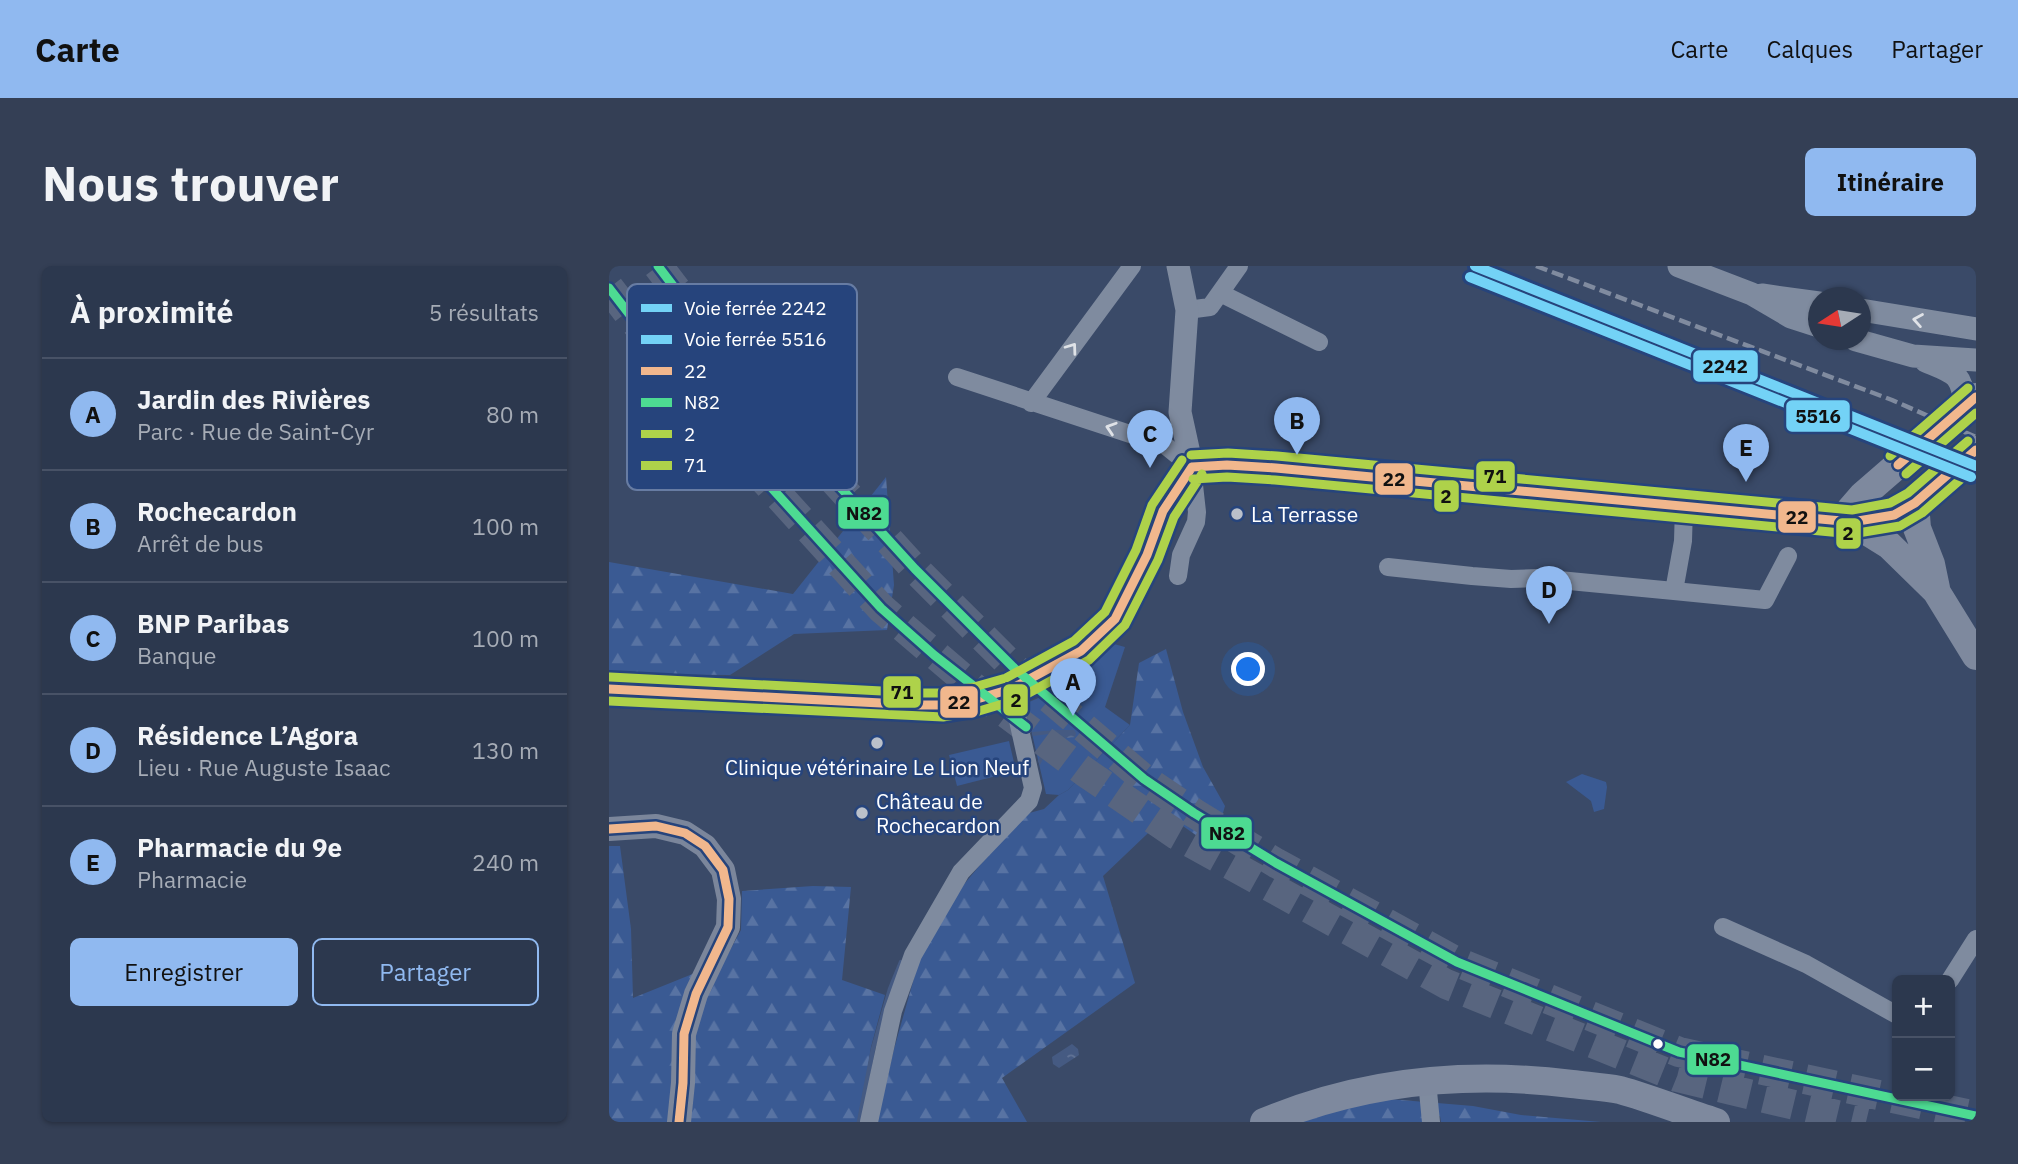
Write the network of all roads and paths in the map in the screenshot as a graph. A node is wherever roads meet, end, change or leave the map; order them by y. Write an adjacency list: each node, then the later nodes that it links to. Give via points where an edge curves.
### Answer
1 (1132, 266): 19 (street, one-way to 1)
2 (1178, 266): 9 (street)
3 (1239, 266): 6 (street)
4 (1679, 266): 5 (street)
5 (1718, 273): 7 (street)
6 (1220, 293): 9 (street, via 1210,307); 13 (street)
7 (1752, 294): 8 (street); 11 (street)
8 (1808, 302)
9 (1187, 310): 21 (street, via 1180,412)
10 (1871, 312): 12 (street, one-way to 10)
11 (1808, 323)
12 (1976, 329)
13 (1319, 342)
14 (1871, 344): 15 (street)
15 (1913, 356): 16 (street); 18 (street, via 1954,373)
16 (1976, 359)
17 (957, 377): 19 (street)
18 (1970, 402): 24 (main road, via 1863,495 1850,510)
19 (1031, 403): 21 (street, one-way to 19, via 1156,438 1130,435)
20 (1976, 450): 22 (main road)
21 (1192, 467): 23 (main road, via 1276,468); 27 (street, via 1196,522 1181,555); 32 (main road, via 1163,511 1115,619 1081,651)
22 (1915, 503): 24 (main road, via 1894,515); 29 (main road, via 1917,528)
23 (1684, 507): 24 (main road); 28 (street)
24 (1852, 522): 29 (main road, via 1889,545)
25 (1788, 556): 28 (street, via 1765,600)
26 (1388, 567): 28 (street)
27 (1178, 576)
28 (1674, 591)
29 (1936, 591): 30 (main road)
30 (1976, 656)
31 (609, 689): 32 (main road, via 920,705 954,703)
32 (1011, 689): 40 (street, via 1033,788 1029,801 961,872 913,955 894,1011)
33 (609, 829): 39 (main road, via 656,826 685,833 705,846 723,870 728,927 696,994 684,1034)
34 (1723, 927): 37 (street, via 1806,964)
35 (1976, 939): 36 (street)
36 (1953, 975)
37 (1892, 1012)
38 (1427, 1081): 41 (main road, via 1331,1099); 42 (street); 43 (main road, via 1483,1077 1618,1090)
39 (679, 1122)
40 (869, 1122)
41 (1264, 1122)
42 (1431, 1122)
43 (1716, 1122)

